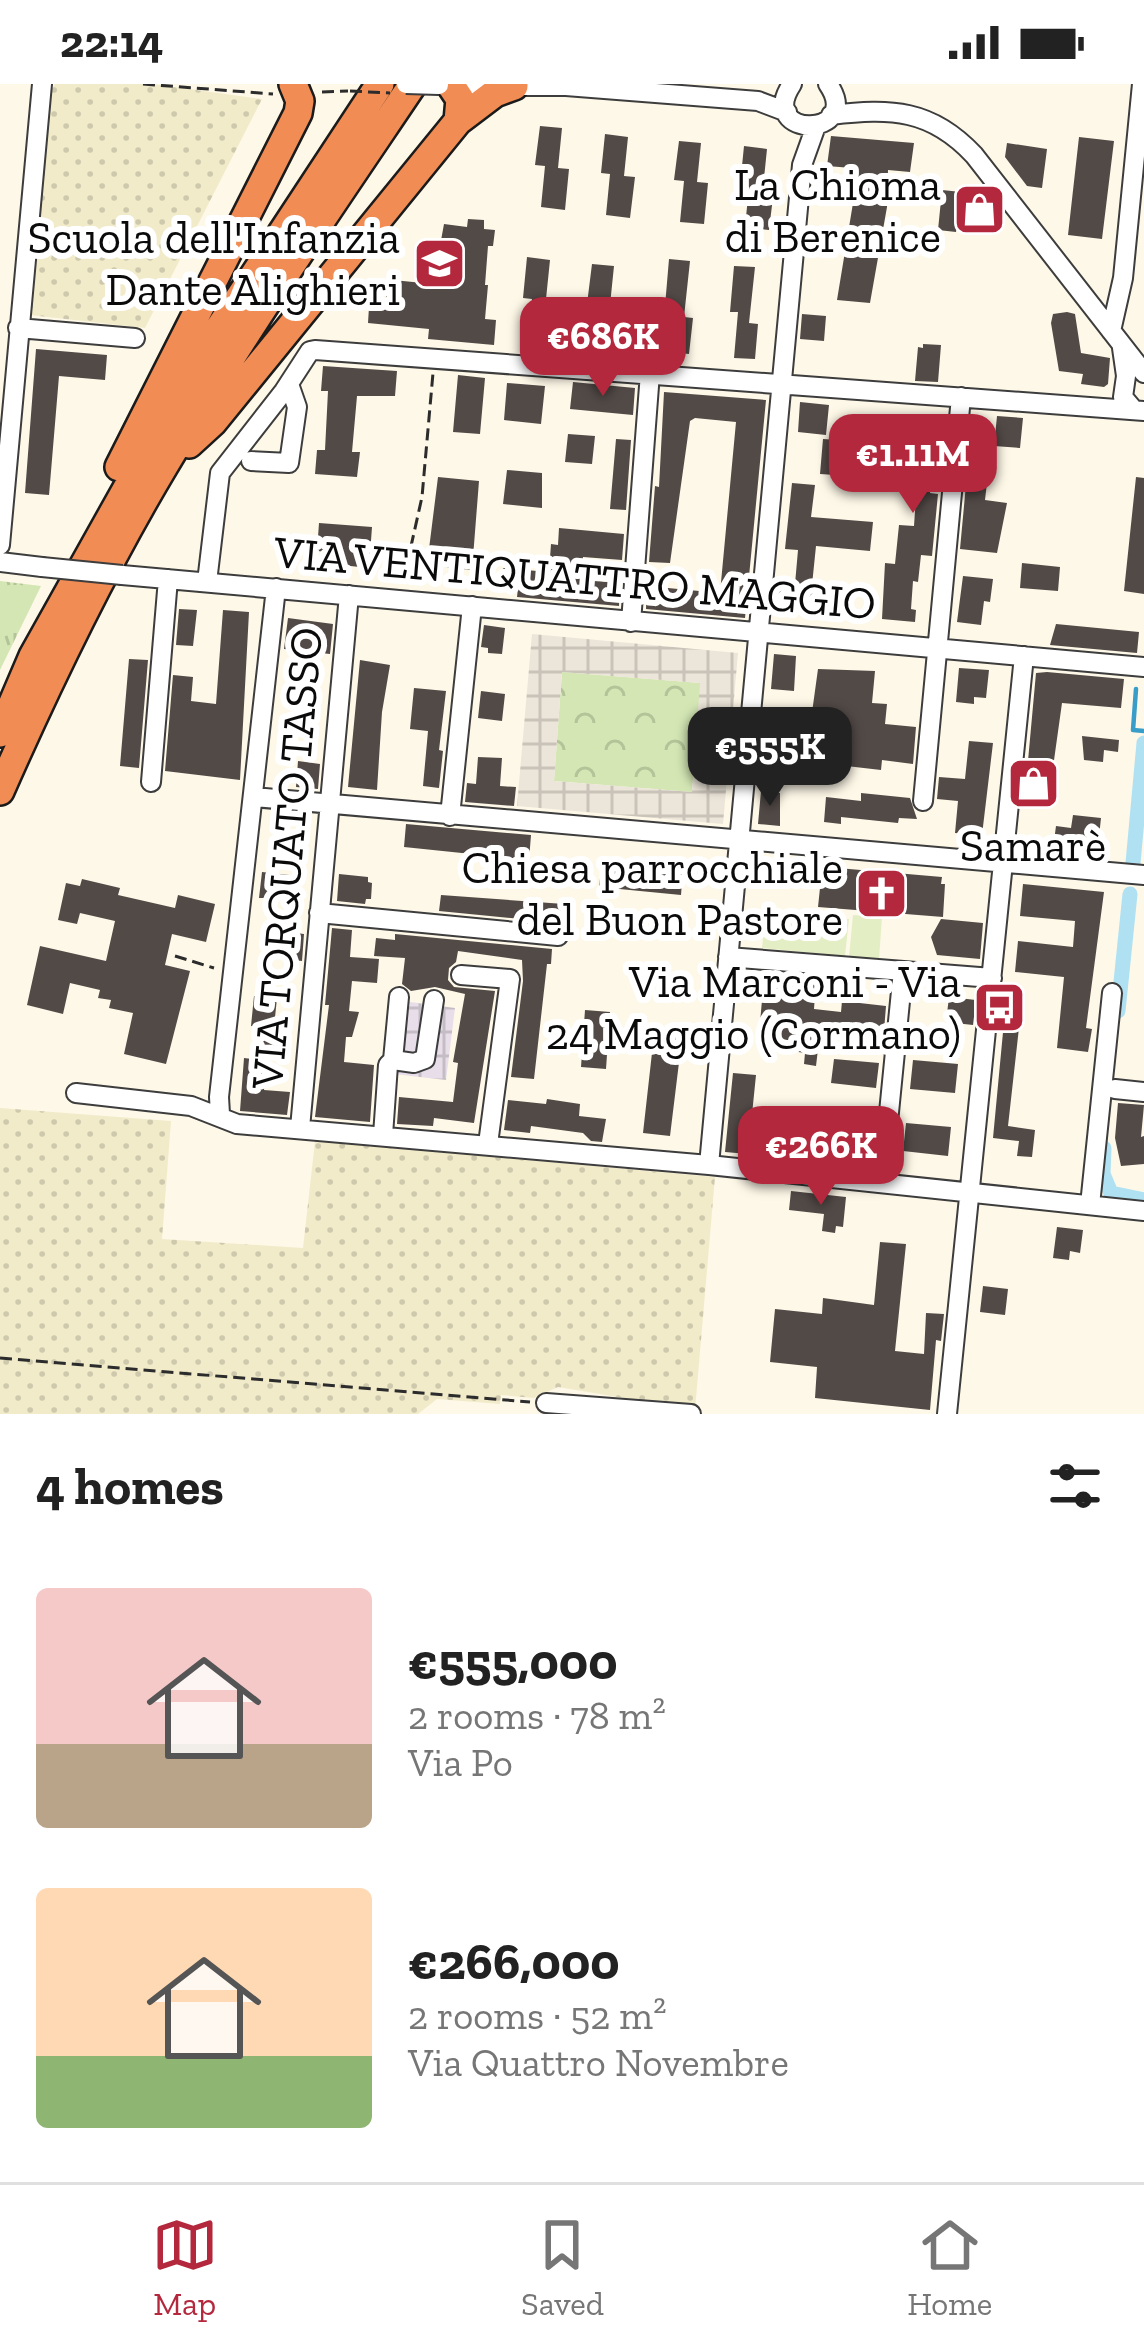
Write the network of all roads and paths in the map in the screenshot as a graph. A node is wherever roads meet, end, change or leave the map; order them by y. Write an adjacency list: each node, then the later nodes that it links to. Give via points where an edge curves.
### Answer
1 (42, 84): 19 (street)
2 (143, 84): 11 (path)
3 (380, 84): 42 (highway, via 201,356)
4 (409, 84): 6 (street, bridge); 30 (highway)
5 (1142, 84): 21 (street)
6 (459, 85): 9 (street); 16 (highway)
7 (562, 85): 9 (street); 13 (street)
8 (791, 85): 13 (street); 15 (street)
9 (514, 86): 16 (highway)
10 (831, 89): 14 (street); 17 (street)
11 (296, 91): 12 (path, via 313,99); 42 (highway, via 298,113 42,613)
12 (350, 91)
13 (758, 101): 15 (street)
14 (863, 112): 17 (street); 21 (street, via 919,116 951,132)
15 (790, 117): 17 (street); 18 (street)
16 (458, 121): 30 (highway, via 213,422)
17 (824, 121): 18 (street)
18 (804, 153): 25 (street)
19 (12, 317): 20 (street); 31 (street)
20 (135, 338)
21 (1116, 339): 24 (street); 28 (street, via 1123,397)
22 (434, 359): 23 (street); 26 (street, via 310,351); 37 (path, via 422,497)
23 (650, 373): 25 (street); 39 (street)
24 (1144, 373)
25 (782, 383): 27 (street); 40 (street)
26 (290, 384): 29 (street, via 297,409 289,464); 34 (street, via 220,473)
27 (961, 397): 28 (street); 41 (street)
28 (1141, 410)
29 (251, 461)
30 (164, 466): 47 (highway, via 55,667)
31 (0, 544)
32 (0, 562): 33 (street, VIA VENTIQUATTRO MAGGIO, bridge)
33 (168, 579): 34 (street, VIA VENTIQUATTRO MAGGIO); 46 (street)
34 (208, 582): 35 (street, VIA VENTIQUATTRO MAGGIO)
35 (276, 588): 36 (street, VIA VENTIQUATTRO MAGGIO); 48 (street)
36 (349, 595): 37 (street, VIA VENTIQUATTRO MAGGIO); 50 (street, VIA TORQUATO TASSO)
37 (400, 600): 38 (street, VIA VENTIQUATTRO MAGGIO)
38 (472, 606): 39 (street, VIA VENTIQUATTRO MAGGIO); 51 (street)
39 (632, 622): 40 (street, VIA VENTIQUATTRO MAGGIO)
40 (759, 633): 41 (street, VIA VENTIQUATTRO MAGGIO); 52 (street)
41 (938, 649): 43 (street, VIA VENTIQUATTRO MAGGIO); 49 (street)
42 (33, 656): 45 (highway)
43 (1024, 656): 44 (street, VIA VENTIQUATTRO MAGGIO); 53 (street)
44 (1144, 667)
45 (0, 733)
46 (152, 782)
47 (0, 791)
48 (253, 797): 50 (street); 60 (street)
49 (923, 801)
50 (330, 805): 51 (street); 55 (street, VIA TORQUATO TASSO)
51 (450, 816): 52 (street)
52 (740, 840): 53 (street); 58 (street)
53 (1005, 862): 54 (street); 62 (street)
54 (1144, 875)
55 (319, 914): 56 (street); 71 (street, VIA TORQUATO TASSO)
56 (558, 936)
57 (175, 956): 60 (path)
58 (728, 957): 59 (street); 74 (street)
59 (903, 971): 62 (street); 75 (street)
60 (233, 974): 70 (street)
61 (461, 975): 73 (street, via 510,980)
62 (992, 978): 76 (street)
63 (1112, 993): 67 (street)
64 (399, 998): 66 (street)
65 (434, 1000): 66 (street, via 425,1059)
66 (391, 1062): 72 (street)
67 (1108, 1086): 68 (street); 77 (street)
68 (1144, 1092)
69 (76, 1093): 70 (street)
70 (220, 1114): 71 (street, via 232,1123)
71 (300, 1128): 72 (street)
72 (383, 1135): 73 (street)
73 (488, 1144): 74 (street)
74 (709, 1165): 75 (street)
75 (883, 1183): 76 (street)
76 (970, 1192): 77 (street); 82 (street)
77 (1090, 1205): 78 (street)
78 (1144, 1211)
79 (0, 1358): 80 (path)
80 (546, 1403): 81 (street)
81 (691, 1414)
82 (947, 1414)

